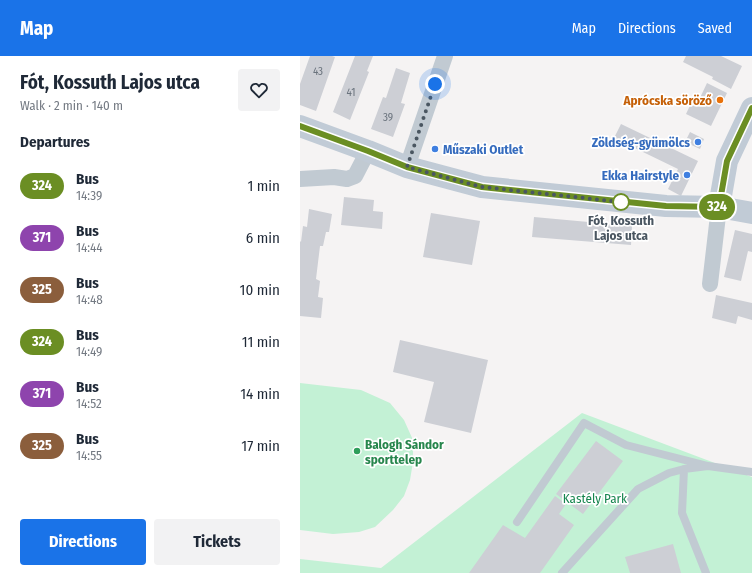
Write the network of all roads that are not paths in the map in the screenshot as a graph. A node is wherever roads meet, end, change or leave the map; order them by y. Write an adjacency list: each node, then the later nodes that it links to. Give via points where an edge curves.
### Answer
1 (444, 56): 5 (street)
2 (752, 108): 7 (main road, via 727,161)
3 (300, 126): 4 (main road)
4 (368, 151): 5 (main road); 6 (street, via 355,176 347,179)
5 (407, 167): 7 (main road, via 482,187 666,206)
6 (300, 179)
7 (719, 207): 8 (main road); 9 (street)
8 (752, 213)
9 (710, 284)
10 (708, 466): 11 (lane); 12 (lane); 13 (lane, via 626,445 584,423)
11 (684, 469): 14 (lane, via 638,489); 15 (lane, via 682,514)
12 (752, 472)
13 (517, 522)
14 (562, 573)
15 (706, 573)

